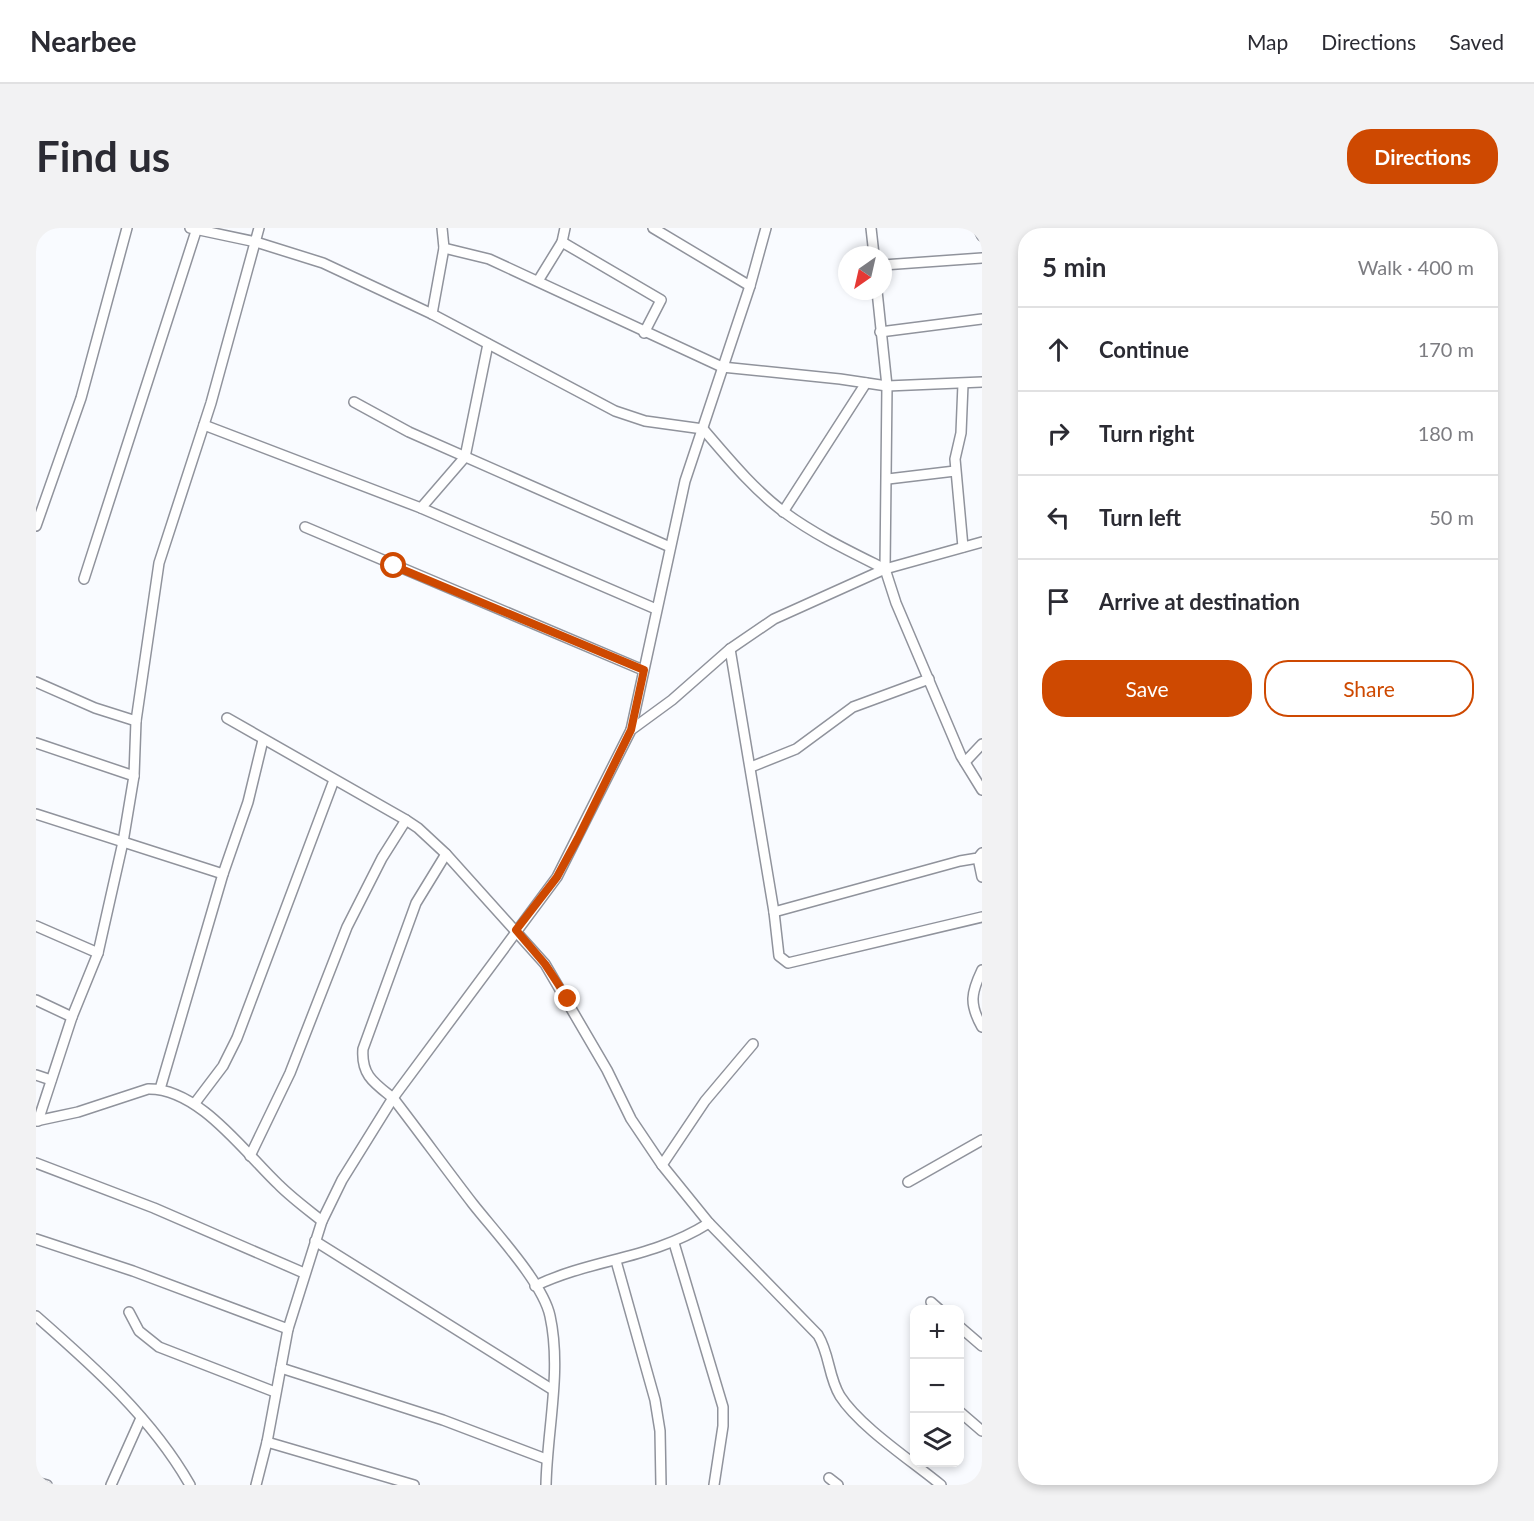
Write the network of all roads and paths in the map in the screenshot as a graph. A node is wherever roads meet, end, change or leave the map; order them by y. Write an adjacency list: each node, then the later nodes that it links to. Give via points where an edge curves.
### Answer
1 (128, 228): 38 (street, via 81,398)
2 (259, 228): 11 (street)
3 (442, 228): 14 (street)
4 (566, 228): 12 (street)
5 (653, 228): 18 (street)
6 (871, 228): 13 (street)
7 (978, 228): 10 (street)
8 (194, 229): 11 (street); 44 (street)
9 (762, 230): 18 (street)
10 (982, 236)
11 (256, 242): 20 (street, via 322,263); 31 (street)
12 (562, 242): 17 (street); 23 (street, via 661,300)
13 (873, 246)
14 (444, 248): 17 (street, via 489,259); 20 (street)
15 (982, 258): 16 (street)
16 (892, 264)
17 (538, 281): 23 (street)
18 (750, 286): 25 (street)
19 (878, 300): 22 (street)
20 (432, 314): 24 (street)
21 (982, 319): 22 (street)
22 (880, 332): 29 (street)
23 (644, 333): 25 (street)
24 (488, 344): 32 (street, via 615,411 645,421); 33 (street)
25 (722, 367): 27 (street); 32 (street)
26 (982, 382): 28 (street)
27 (866, 383): 29 (street); 37 (street)
28 (963, 384): 29 (street); 34 (street, via 962,433)
29 (887, 386): 35 (street)
30 (354, 402): 33 (street)
31 (204, 425): 36 (street); 51 (street, via 159,563)
32 (703, 429): 37 (street); 41 (street)
33 (465, 457): 36 (street); 41 (street)
34 (955, 471): 35 (street); 42 (street)
35 (888, 479): 43 (street)
36 (421, 508): 45 (street)
37 (783, 512): 43 (street)
38 (36, 526)
39 (305, 527): 47 (street)
40 (982, 542): 42 (street)
41 (670, 547): 45 (street)
42 (963, 547): 43 (street)
43 (885, 569): 46 (street, via 774,618); 48 (street)
44 (84, 579)
45 (656, 609): 47 (street)
46 (730, 648): 52 (street, via 672,700); 57 (street)
47 (644, 670): 52 (street)
48 (929, 679): 56 (street); 57 (street, via 853,707 796,748)
49 (36, 681): 51 (street, via 95,708)
50 (227, 718): 53 (street)
51 (136, 721): 58 (street)
52 (631, 730): 71 (street, via 557,877)
53 (263, 740): 59 (street); 66 (street, via 248,802)
54 (36, 743): 58 (street)
55 (982, 744): 56 (street)
56 (965, 762): 60 (street)
57 (751, 767): 68 (street)
58 (134, 776): 63 (street)
59 (334, 780): 62 (street); 82 (street, via 237,1038 223,1066)
60 (982, 790)
61 (36, 814): 63 (street)
62 (406, 820): 64 (street); 85 (street, via 347,927 290,1073)
63 (123, 842): 66 (street); 72 (street)
64 (446, 854): 71 (street); 81 (street, via 416,903 363,1049 364,1071)
65 (980, 856): 67 (street); 68 (street)
66 (223, 874): 80 (street)
67 (982, 877)
68 (774, 912): 69 (street, via 779,956 788,963)
69 (982, 917)
70 (36, 926): 72 (street)
71 (516, 930): 81 (street); 87 (street, via 558,982 630,1119)
72 (98, 953): 75 (street)
73 (982, 970): 76 (street, via 971,1001)
74 (36, 1000): 75 (street)
75 (72, 1017): 79 (street)
76 (982, 1027)
77 (753, 1044): 87 (street, via 705,1101)
78 (36, 1075): 79 (street)
79 (51, 1080): 83 (street)
80 (160, 1089): 82 (street); 83 (street, via 148,1089)
81 (393, 1098): 89 (street, via 342,1180); 96 (street)
82 (195, 1104): 85 (street)
83 (37, 1121)
84 (982, 1140): 88 (street)
85 (250, 1156): 89 (street)
86 (36, 1163): 95 (street, via 154,1208)
87 (662, 1165): 90 (street)
88 (908, 1182)
89 (322, 1221): 92 (street)
90 (709, 1223): 93 (street); 123 (street, via 818,1335 825,1347 830,1375 848,1406)
91 (36, 1239): 101 (street)
92 (315, 1241): 95 (street); 105 (street)
93 (674, 1243): 94 (street); 121 (street, via 723,1407)
94 (616, 1261): 96 (street, via 559,1274); 120 (street, via 654,1400 660,1431)
95 (304, 1273): 101 (street)
96 (536, 1286): 105 (street, via 550,1313 554,1337)
97 (931, 1302): 98 (street)
98 (934, 1305)
99 (129, 1312): 106 (street, via 140,1331 159,1347)
100 (36, 1316): 108 (street, via 111,1384)
101 (288, 1329): 104 (street)
102 (964, 1330): 103 (street)
103 (982, 1346)
104 (281, 1368): 106 (street); 111 (street, via 443,1420)
105 (553, 1390): 111 (street)
106 (275, 1392): 110 (street)
107 (961, 1413): 109 (street)
108 (141, 1418): 115 (street); 116 (street, via 165,1443)
109 (982, 1431)
110 (267, 1443): 117 (street); 118 (street)
111 (546, 1459): 119 (street)
112 (829, 1478): 122 (street)
113 (36, 1482): 114 (street)
114 (47, 1485)
115 (111, 1485)
116 (190, 1485)
117 (256, 1485)
118 (414, 1485)
119 (546, 1485)
120 (661, 1485)
121 (714, 1485)
122 (838, 1485)
123 (941, 1485)

